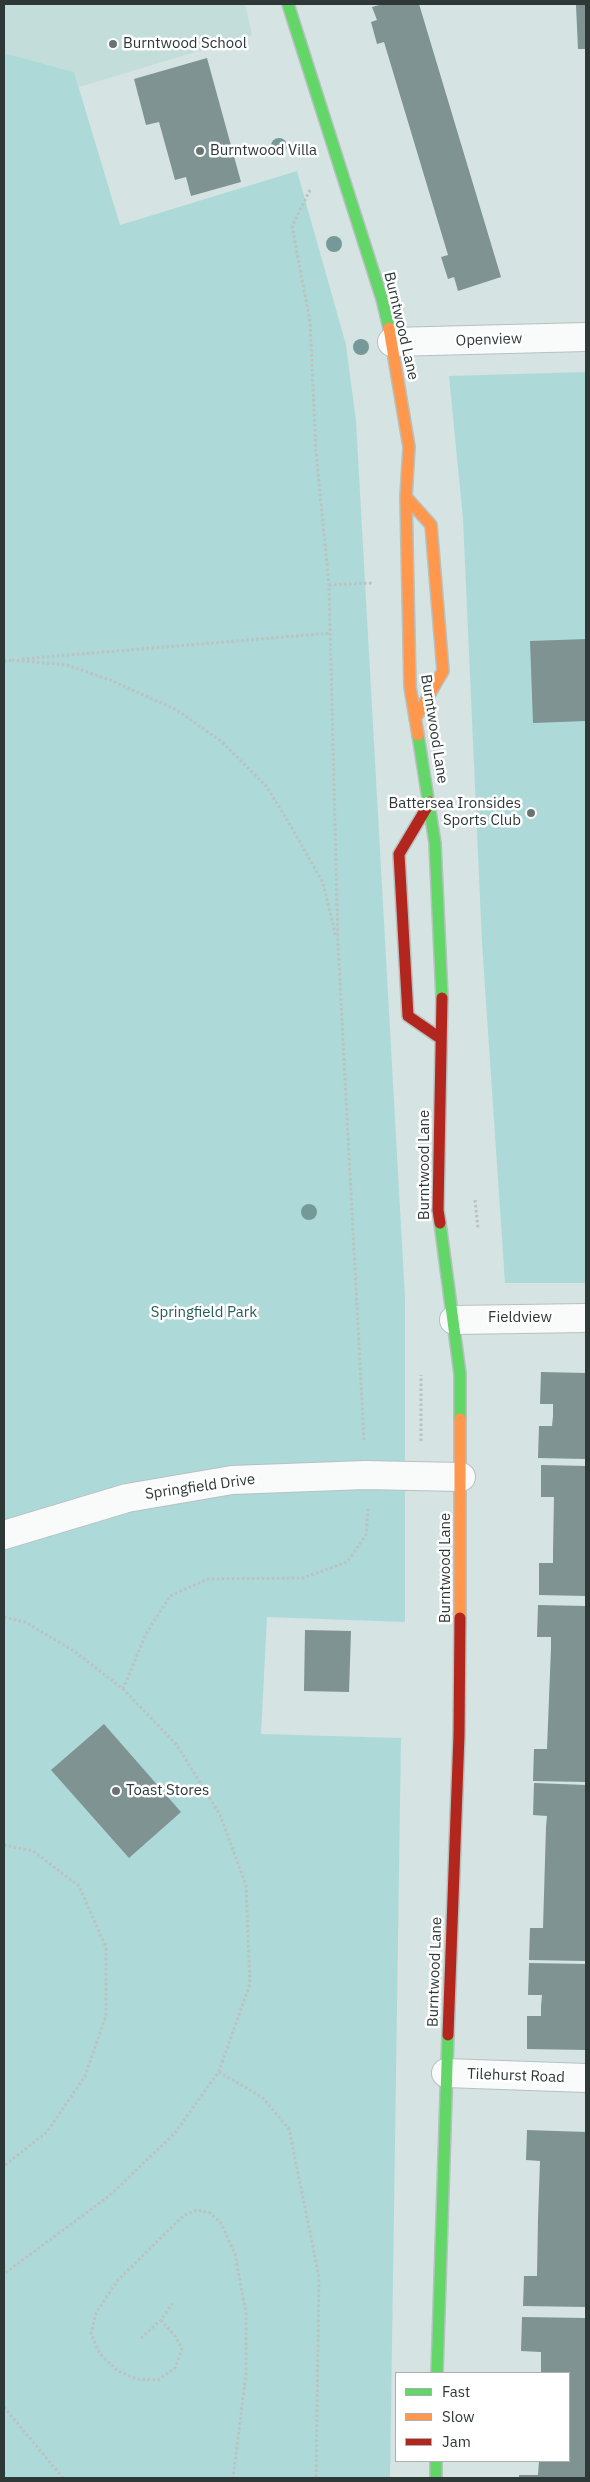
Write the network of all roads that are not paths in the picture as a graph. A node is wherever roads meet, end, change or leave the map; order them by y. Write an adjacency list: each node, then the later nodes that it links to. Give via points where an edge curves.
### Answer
1 (288, 4): 3 (main road, Burntwood Lane, via 382,300)
2 (586, 337): 3 (street, Openview)
3 (392, 342): 4 (main road, Burntwood Lane, via 409,446)
4 (406, 498): 5 (main road, Burntwood Lane, via 410,687); 5 (main road, via 432,525 443,671)
5 (415, 719): 6 (main road, Burntwood Lane)
6 (430, 802): 7 (main road, Burntwood Lane, via 440,948); 7 (main road, via 399,854 408,1016)
7 (440, 1038): 9 (main road, Burntwood Lane, via 438,1210)
8 (586, 1318): 9 (street, Fieldview)
9 (454, 1320): 10 (main road, Burntwood Lane, via 460,1374)
10 (462, 1477): 11 (street, Springfield Drive, via 365,1475 232,1480 127,1498); 12 (main road, Burntwood Lane, via 459,1735)
11 (4, 1535)
12 (446, 2073): 13 (street, Tilehurst Road); 14 (main road, Burntwood Lane)
13 (586, 2078)
14 (438, 2372)
15 (436, 2462): 16 (main road)
16 (436, 2478)

